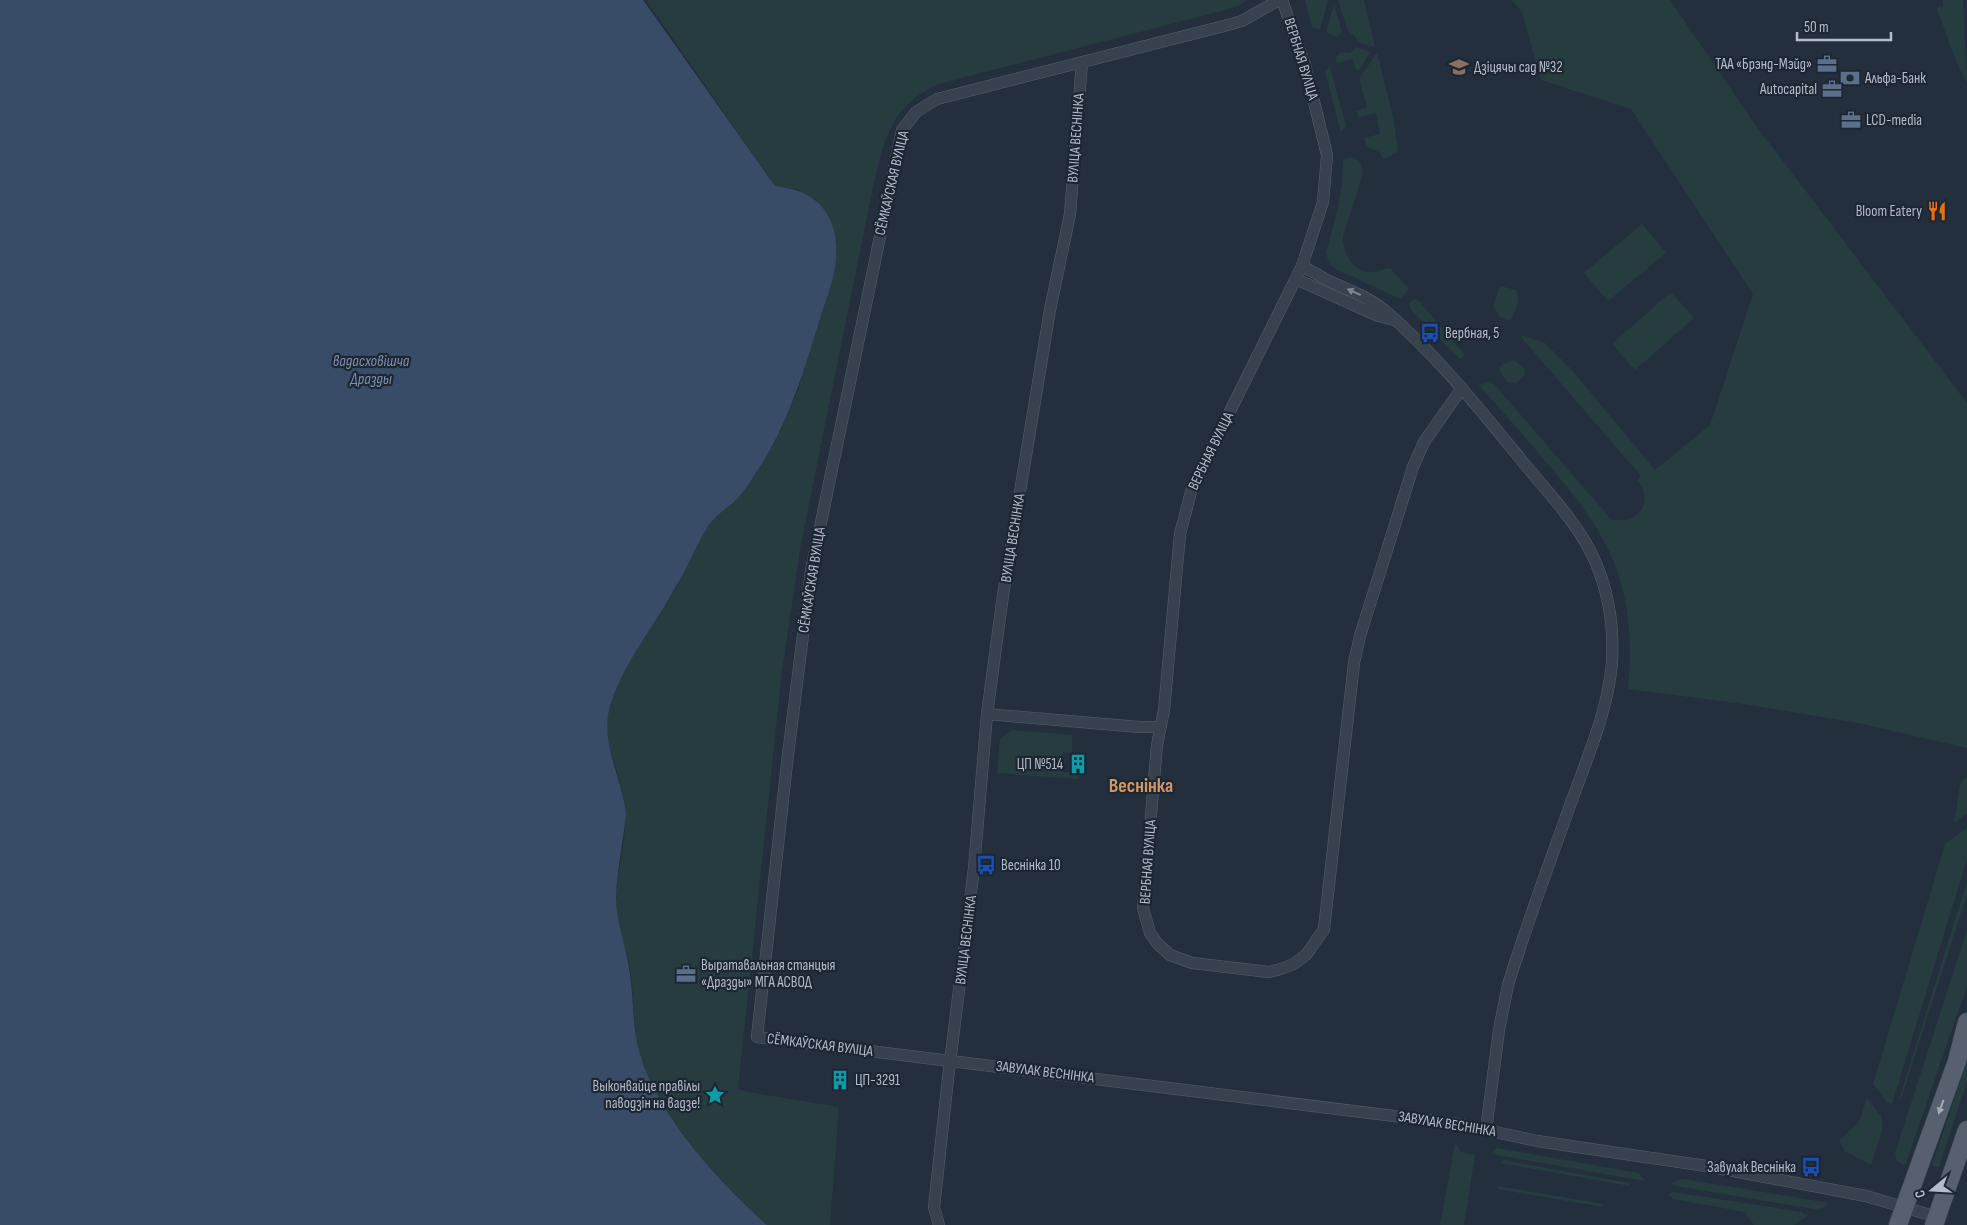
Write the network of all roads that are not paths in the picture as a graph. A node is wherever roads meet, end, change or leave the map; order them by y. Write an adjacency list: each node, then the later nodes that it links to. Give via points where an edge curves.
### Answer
1 (1280, 0): 2 (street, via 1233,24); 3 (street, ВЕРБНАЯ ВУЛІЦА, via 1307,72 1328,155 1323,202)
2 (1082, 62): 7 (street, ВУЛІЦА ВЕСНІНКА, via 1070,214 1045,340); 10 (street, СЁМКАЎСКАЯ ВУЛІЦА, via 937,99 916,112 902,130 811,571 757,1037)
3 (1302, 266): 4 (street, ВЕРБНАЯ ВУЛІЦА); 5 (street, one-way to 3, via 1364,297)
4 (1296, 279): 5 (street); 8 (street, ВЕРБНАЯ ВУЛІЦА, via 1192,488 1180,534)
5 (1394, 320): 6 (street, via 1419,340)
6 (1462, 388): 8 (street, ВЕРБНАЯ ВУЛІЦА, via 1424,442 1413,467 1360,636 1350,692 1324,929 1306,955 1294,964 1269,972 1192,964 1170,955 1150,933 1143,908); 11 (street, via 1561,508 1594,558 1610,613 1613,637 1607,697 1508,985)
7 (987, 714): 8 (street); 10 (street, ВУЛІЦА ВЕСНІНКА, via 974,868)
8 (1160, 727)
9 (1967, 1022): 13 (main road, one-way to 13, via 1957,1062)
10 (951, 1061): 11 (street, ЗАВУЛАК ВЕСНІНКА, via 1322,1106); 15 (street, ВУЛІЦА ВЕСНІНКА, via 934,1207)
11 (1486, 1130): 13 (street, ЗАВУЛАК ВЕСНІНКА, via 1537,1141 1706,1166)
12 (1967, 1130): 14 (main road)
13 (1906, 1206): 14 (street, ЗАВУЛАК ВЕСНІНКА); 16 (main road)
14 (1936, 1221)
15 (938, 1223)
16 (1898, 1225)

